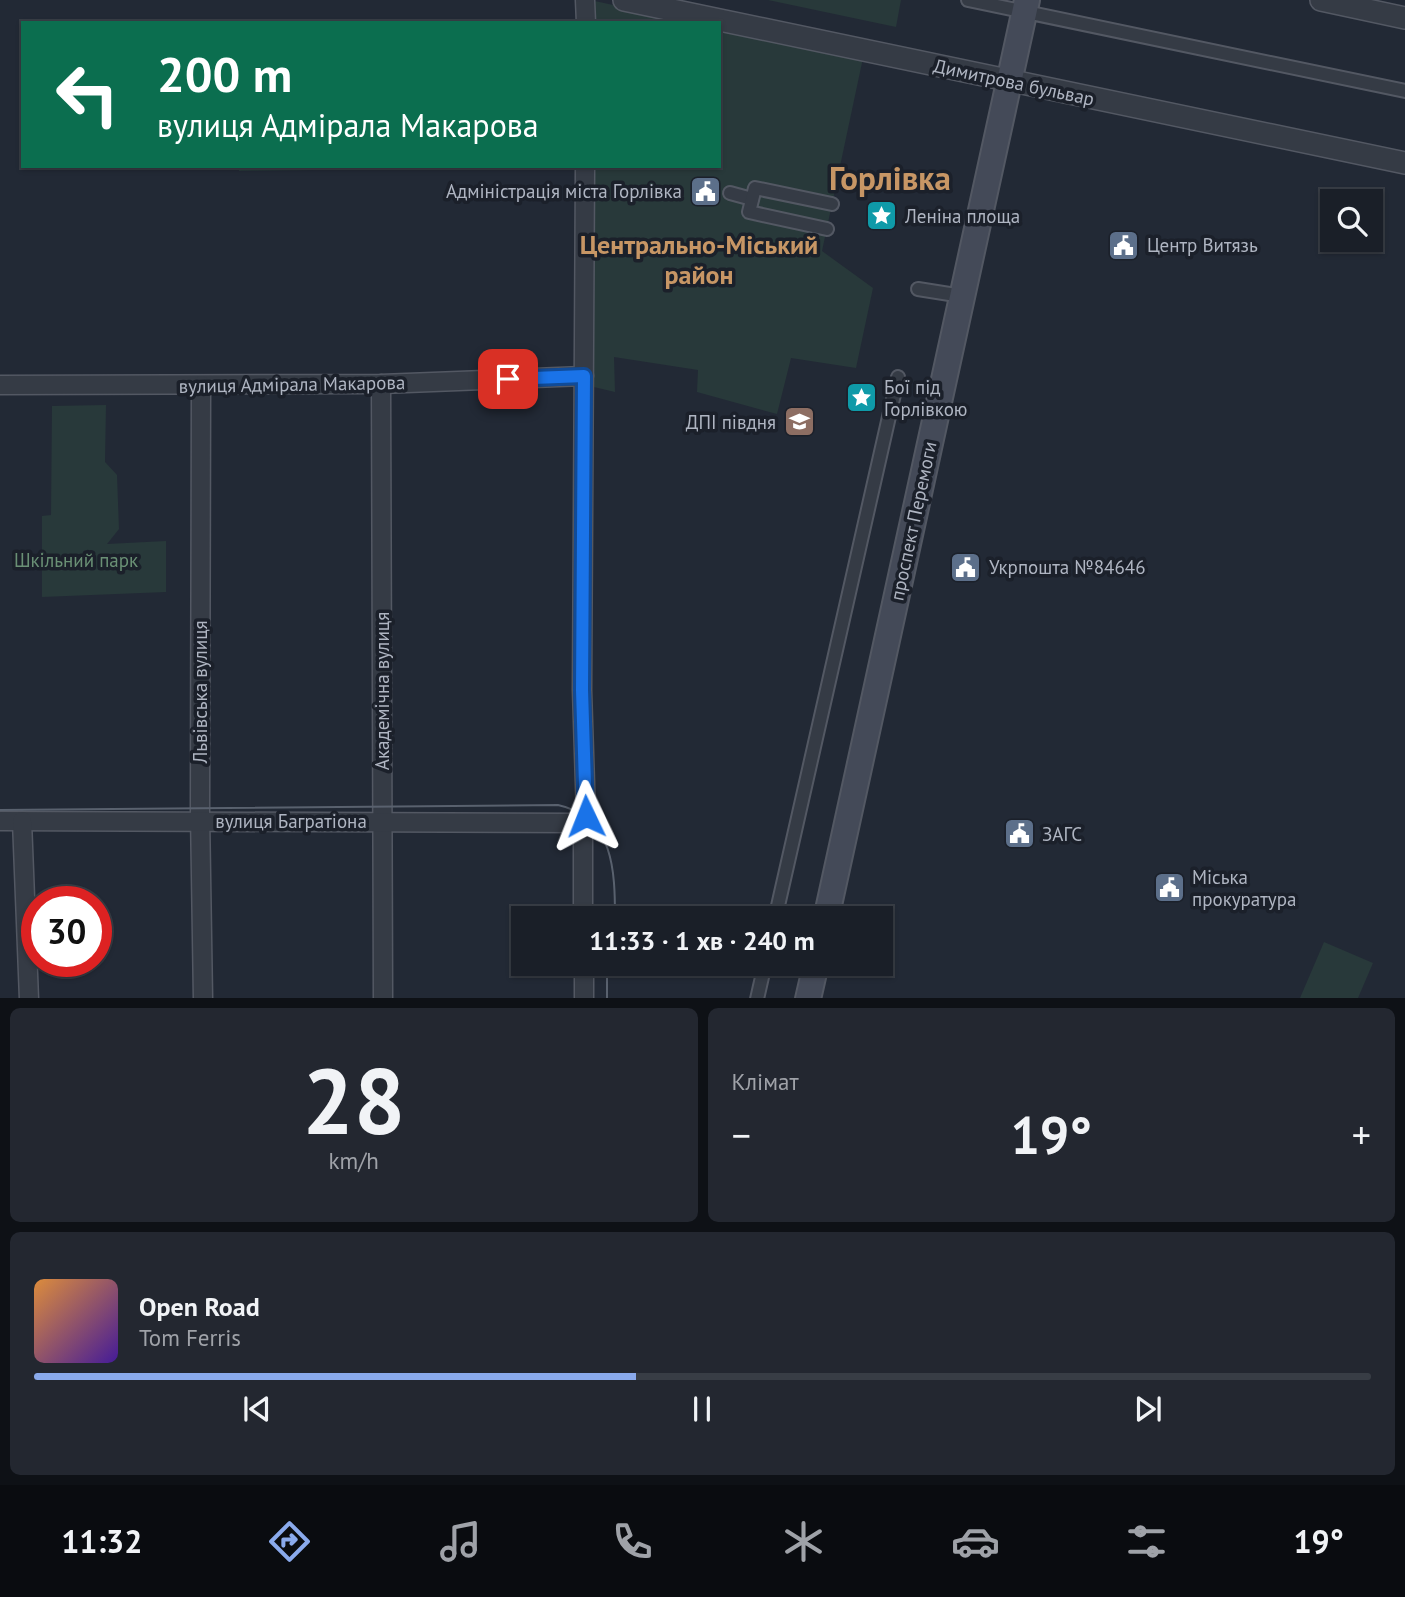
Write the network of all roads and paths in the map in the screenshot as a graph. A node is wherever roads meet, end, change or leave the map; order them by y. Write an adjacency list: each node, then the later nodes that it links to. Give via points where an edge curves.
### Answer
1 (585, 0): 7 (street)
2 (624, 0): 8 (street, Димитрова бульвар)
3 (968, 0): 5 (street)
4 (1321, 0): 6 (street)
5 (1026, 6): 8 (main road, проспект Перемоги); 9 (street)
6 (1405, 18)
7 (586, 21)
8 (1009, 81): 10 (street, Димитрова бульвар); 17 (main road, проспект Перемоги)
9 (1405, 91)
10 (1405, 163)
11 (585, 168): 18 (street)
12 (730, 194): 13 (street)
13 (752, 199): 14 (street, via 755,188); 15 (street, via 749,212)
14 (832, 204)
15 (827, 229)
16 (918, 289): 17 (street)
17 (962, 296): 30 (main road, проспект Перемоги)
18 (584, 376): 20 (street, вулиця Адмірала Макарова); 27 (street)
19 (898, 377): 29 (street)
20 (381, 384): 22 (street, вулиця Адмірала Макарова); 26 (street, Академічна вулиця)
21 (0, 385): 22 (street, вулиця Адмірала Макарова)
22 (201, 385): 23 (street, Львівська вулиця)
23 (201, 820): 25 (street, вулиця Багратіона); 26 (street, вулиця Багратіона); 35 (street, Львівська вулиця)
24 (0, 821): 25 (street, вулиця Багратіона)
25 (22, 821): 34 (street)
26 (382, 821): 27 (street, вулиця Багратіона); 36 (street, Академічна вулиця)
27 (583, 823): 28 (street)
28 (583, 906)
29 (778, 906)
30 (829, 906)
31 (583, 976): 37 (street)
32 (762, 976): 38 (street)
33 (813, 976): 39 (main road)
34 (29, 998)
35 (203, 998)
36 (383, 998)
37 (584, 998)
38 (757, 998)
39 (808, 998)

